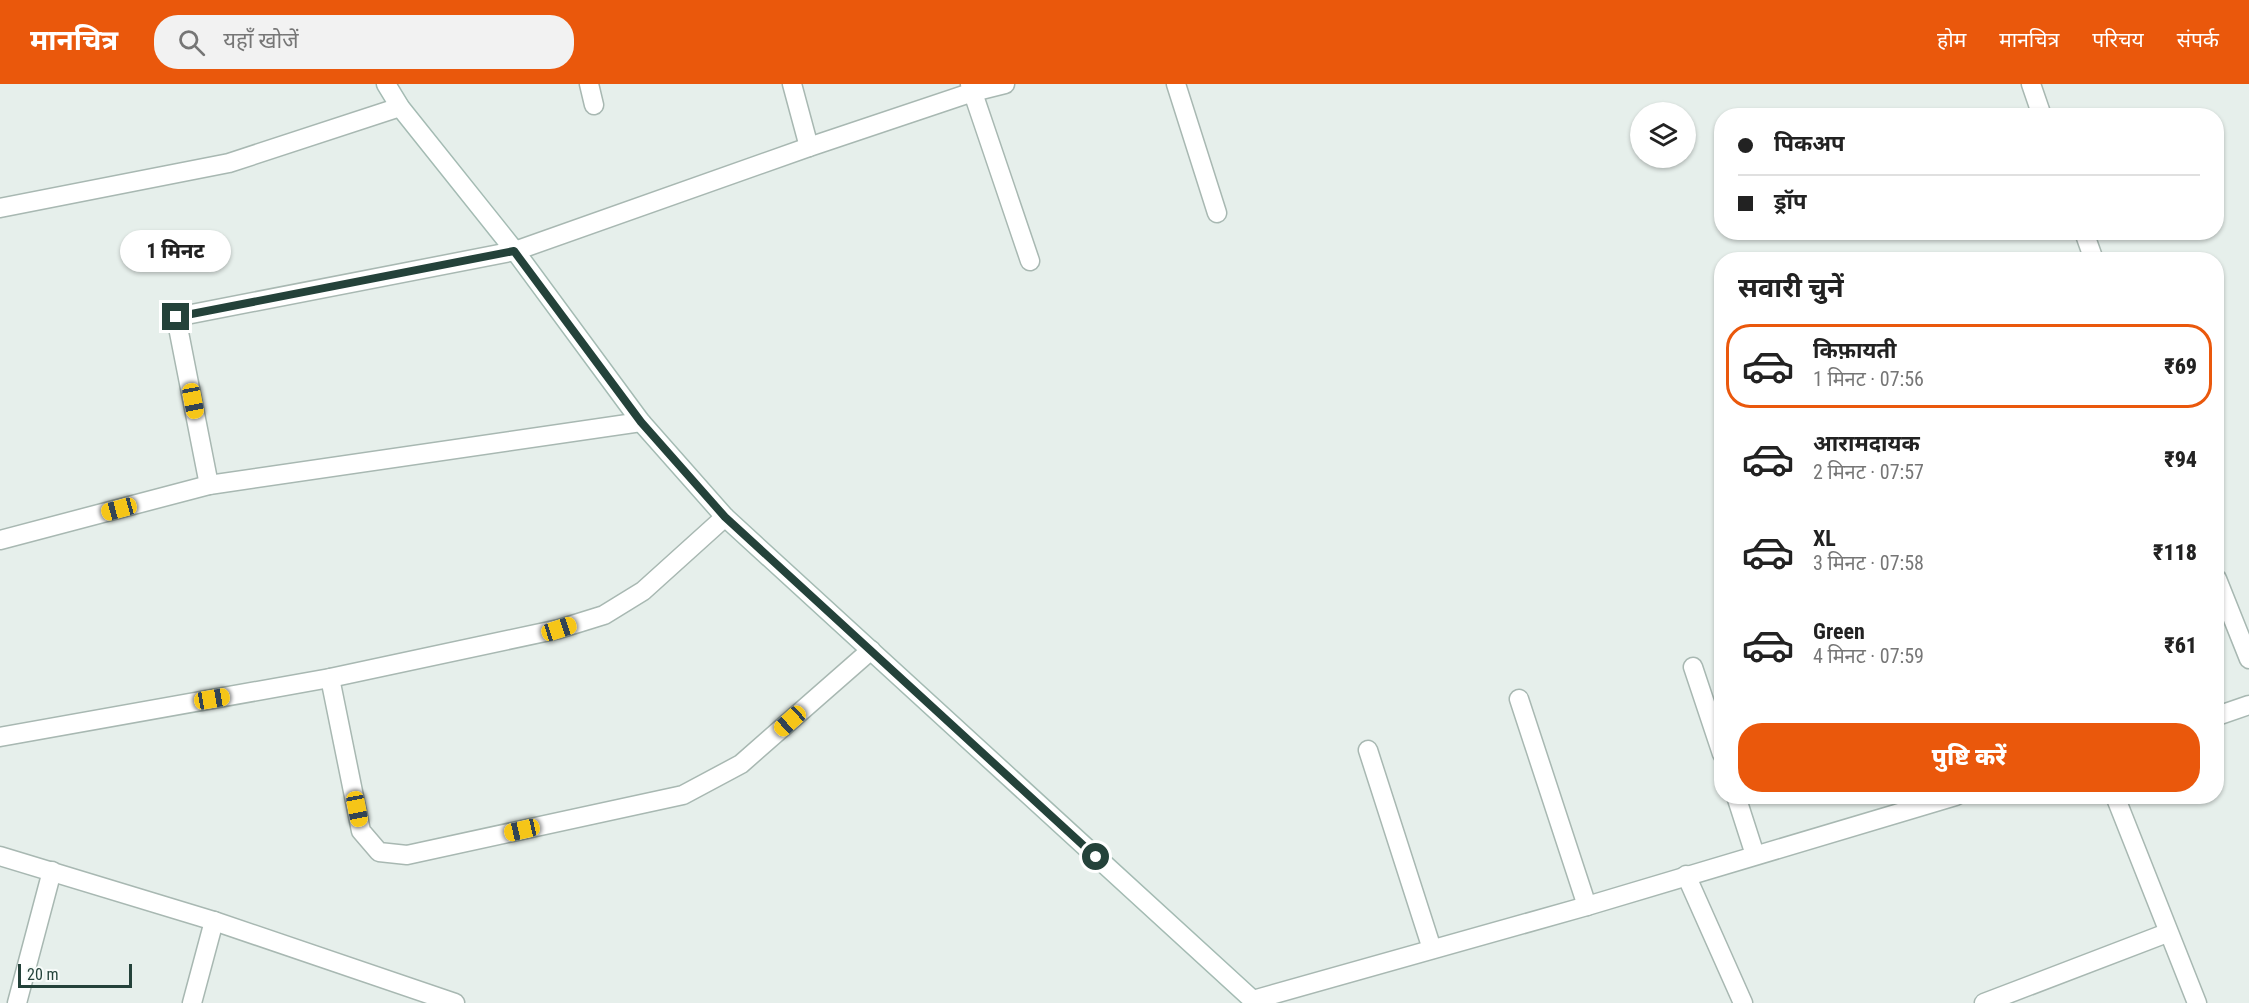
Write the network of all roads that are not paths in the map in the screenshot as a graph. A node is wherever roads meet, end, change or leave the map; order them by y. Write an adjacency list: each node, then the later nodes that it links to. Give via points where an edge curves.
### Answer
1 (386, 84): 9 (street)
2 (590, 84): 8 (street)
3 (792, 84): 11 (street)
4 (1005, 84): 7 (street)
5 (1176, 84): 13 (street)
6 (2031, 84): 10 (street)
7 (971, 88): 11 (street); 15 (street)
8 (594, 105)
9 (400, 108): 12 (street, via 228,163); 14 (street)
10 (2039, 108)
11 (809, 147): 14 (street)
12 (0, 208)
13 (1217, 213)
14 (514, 251): 16 (street); 17 (street, via 176,317)
15 (1030, 261)
16 (641, 422): 17 (street); 18 (street)
17 (209, 485): 19 (street)
18 (725, 517): 21 (street); 24 (street, via 644,591 604,615 559,629)
19 (0, 540)
20 (2224, 596): 22 (street)
21 (871, 650): 24 (street, via 741,764 682,795 407,855 379,852 361,831); 42 (street)
22 (2249, 659)
23 (1693, 667): 28 (street)
24 (330, 678): 29 (street)
25 (1519, 699): 38 (street)
26 (2249, 705): 27 (street)
27 (2224, 714)
28 (1714, 730)
29 (0, 738)
30 (1368, 750): 41 (street)
31 (1739, 804): 34 (street)
32 (1929, 804): 34 (street)
33 (2118, 804): 40 (street)
34 (1755, 855): 37 (street)
35 (0, 856): 36 (street)
36 (52, 871): 39 (street); 43 (street)
37 (1686, 875): 38 (street); 46 (street)
38 (1587, 906): 41 (street)
39 (214, 921): 44 (street); 45 (street)
40 (2167, 933): 47 (street); 48 (street)
41 (1432, 949): 42 (street)
42 (1254, 1001)
43 (17, 1003)
44 (192, 1003)
45 (455, 1003)
46 (1743, 1003)
47 (1984, 1003)
48 (2197, 1003)

